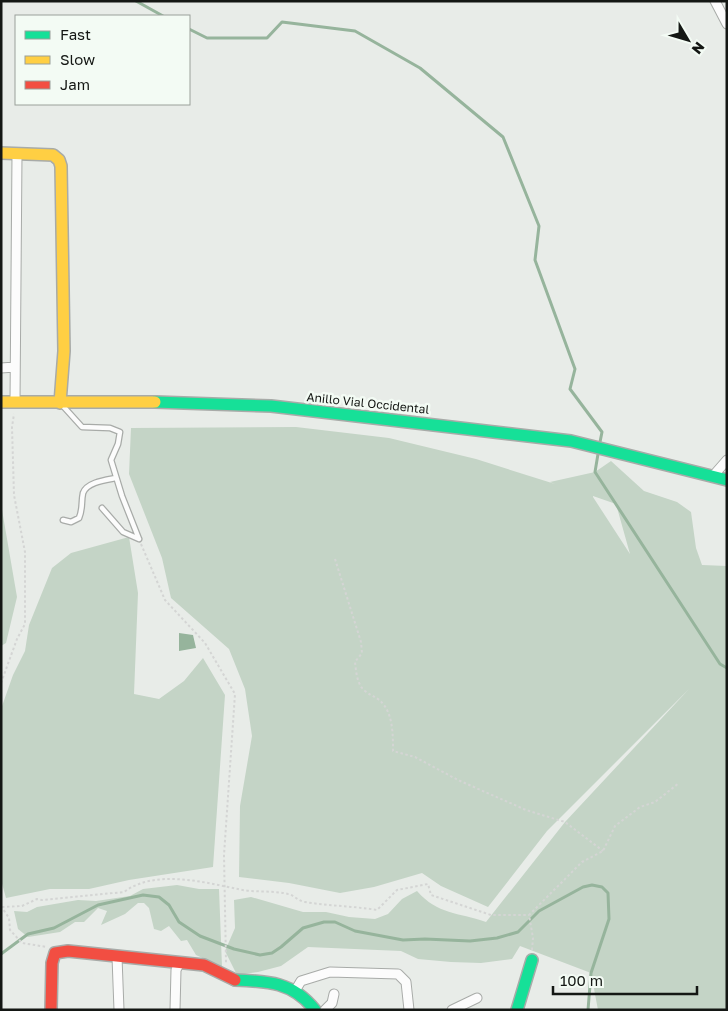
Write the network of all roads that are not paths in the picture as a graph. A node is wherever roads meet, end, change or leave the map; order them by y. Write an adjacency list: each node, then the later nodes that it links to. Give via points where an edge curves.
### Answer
1 (715, 1): 2 (street)
2 (727, 24)
3 (1, 153): 4 (main road)
4 (17, 155): 5 (street); 9 (main road, via 53,155 61,166 64,351)
5 (14, 367): 6 (street); 8 (street)
6 (1, 368)
7 (1, 402): 8 (main road, Anillo Vial Occidental)
8 (15, 402): 9 (main road, Anillo Vial Occidental)
9 (60, 403): 11 (main road, Anillo Vial Occidental, via 116,401 271,406 571,441); 12 (lane, via 82,427 110,428 120,432 111,460)
10 (727, 460): 11 (street)
11 (714, 476): 13 (main road, Anillo Vial Occidental)
12 (116, 478): 14 (lane, via 139,539 123,532); 15 (lane, via 87,488 79,518 71,522)
13 (727, 480)
14 (102, 508)
15 (63, 520)
16 (117, 957): 18 (main road); 22 (main road, via 89,952 55,952); 23 (street)
17 (532, 960): 29 (main road)
18 (180, 962): 19 (main road, via 204,965 234,980 267,981); 24 (street, via 176,970)
19 (295, 991): 25 (main road, via 304,996); 27 (street, via 301,981 330,972 398,974 406,982)
20 (334, 994): 26 (street, via 332,1003)
21 (477, 998): 28 (street)
22 (51, 1010)
23 (119, 1010)
24 (175, 1010)
25 (315, 1010)
26 (325, 1010)
27 (410, 1010)
28 (452, 1010)
29 (517, 1010)

